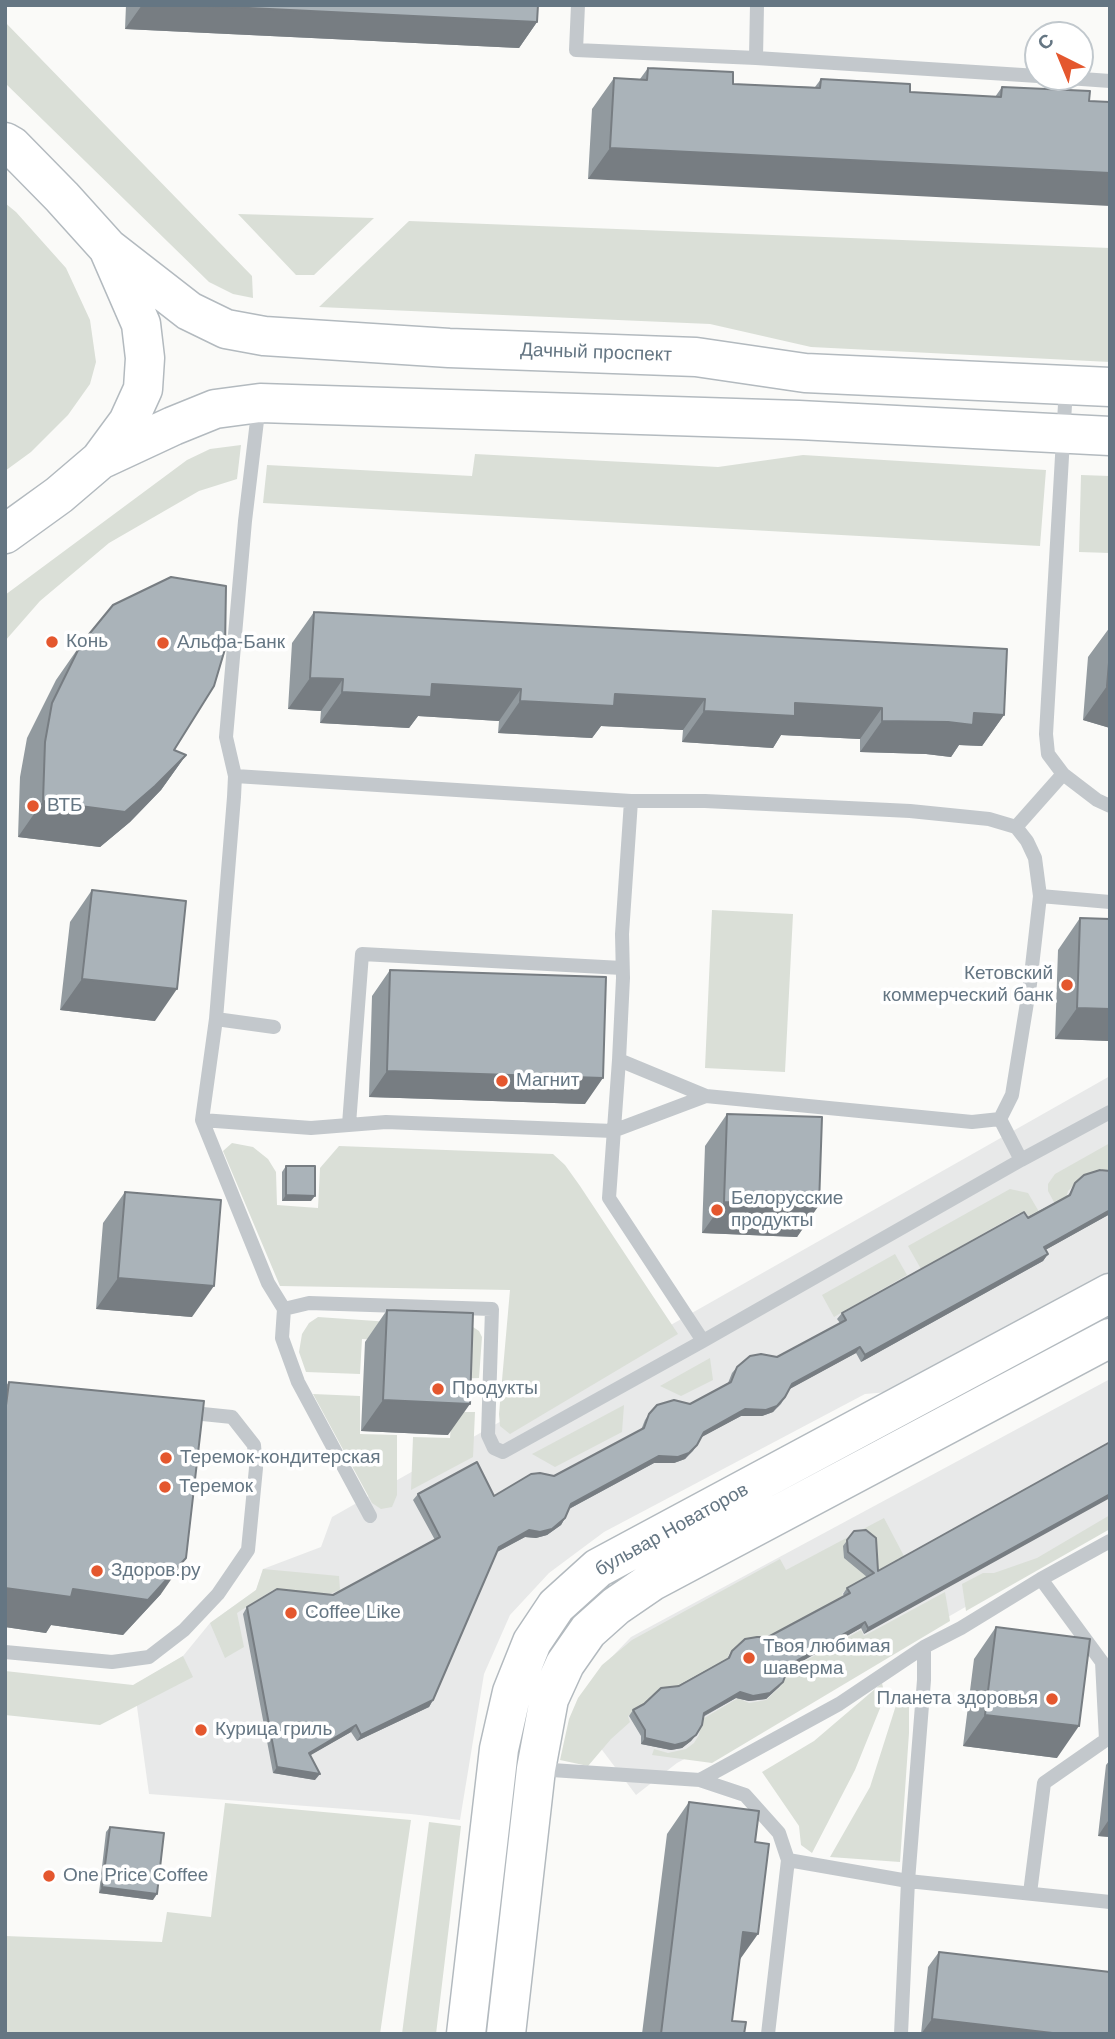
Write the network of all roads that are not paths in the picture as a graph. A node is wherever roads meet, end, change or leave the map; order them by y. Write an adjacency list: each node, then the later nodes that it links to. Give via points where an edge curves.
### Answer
1 (579, 5): 3 (lane, via 576,50)
2 (757, 5): 3 (lane)
3 (756, 58): 4 (lane)
4 (1024, 75)
5 (8, 141): 6 (main road)
6 (107, 248): 7 (main road, Дачный проспект, via 189,311 226,328 264,336 696,357 805,373); 12 (main road, via 141,324 145,358 143,389 128,422)
7 (1066, 385): 8 (main road, Дачный проспект); 10 (lane)
8 (1110, 387)
9 (260, 403): 10 (main road); 12 (main road, via 215,409); 15 (lane, via 226,737)
10 (1063, 433): 11 (main road); 14 (lane, via 1046,734 1048,754)
11 (1110, 436)
12 (100, 460): 13 (main road)
13 (5, 534)
14 (1063, 774): 17 (lane); 18 (lane)
15 (235, 776): 16 (lane); 22 (lane)
16 (631, 801): 18 (lane, via 910,811 989,819); 21 (lane)
17 (1110, 806)
18 (1016, 827): 19 (lane, via 1035,858)
19 (1040, 896): 20 (lane); 27 (lane, via 1012,1095)
20 (1110, 902)
21 (622, 968): 24 (lane); 29 (lane, via 362,954)
22 (216, 1019): 23 (lane); 28 (lane)
23 (274, 1027)
24 (619, 1060): 25 (lane); 30 (lane)
25 (706, 1096): 27 (lane, via 972,1122); 30 (lane)
26 (1110, 1112): 31 (lane)
27 (1000, 1119): 31 (lane)
28 (202, 1120): 29 (lane, via 311,1128); 33 (lane, via 268,1283)
29 (349, 1124): 30 (lane)
30 (613, 1131): 35 (lane, via 609,1198)
31 (1021, 1160): 35 (lane)
32 (1110, 1293): 49 (main road, бульвар Новаторов, via 598,1568 556,1606 532,1642 512,1692 499,1749)
33 (284, 1309): 35 (lane, via 309,1303 492,1309 488,1435 494,1448 503,1451); 37 (lane, via 282,1338 298,1382)
34 (1110, 1338): 43 (main road, бульвар Новаторов, via 650,1583 616,1606 588,1631 565,1664 549,1699)
35 (703, 1341)
36 (164, 1410): 41 (lane, via 232,1418 254,1445 248,1550 218,1594 184,1630 149,1657 112,1662)
37 (370, 1516)
38 (1110, 1541): 39 (lane)
39 (1041, 1579): 40 (lane); 42 (lane, via 1102,1662)
40 (924, 1647): 44 (lane, via 839,1704); 46 (lane)
41 (5, 1652)
42 (1108, 1739): 47 (lane, via 1044,1783)
43 (536, 1769): 44 (lane); 50 (main road, бульвар Новаторов)
44 (700, 1780): 45 (lane, via 745,1795 779,1833)
45 (788, 1860): 46 (lane); 51 (lane)
46 (908, 1881): 47 (lane); 52 (lane)
47 (1030, 1893): 48 (lane)
48 (1110, 1902)
49 (466, 2034)
50 (506, 2034)
51 (768, 2034)
52 (901, 2034)

